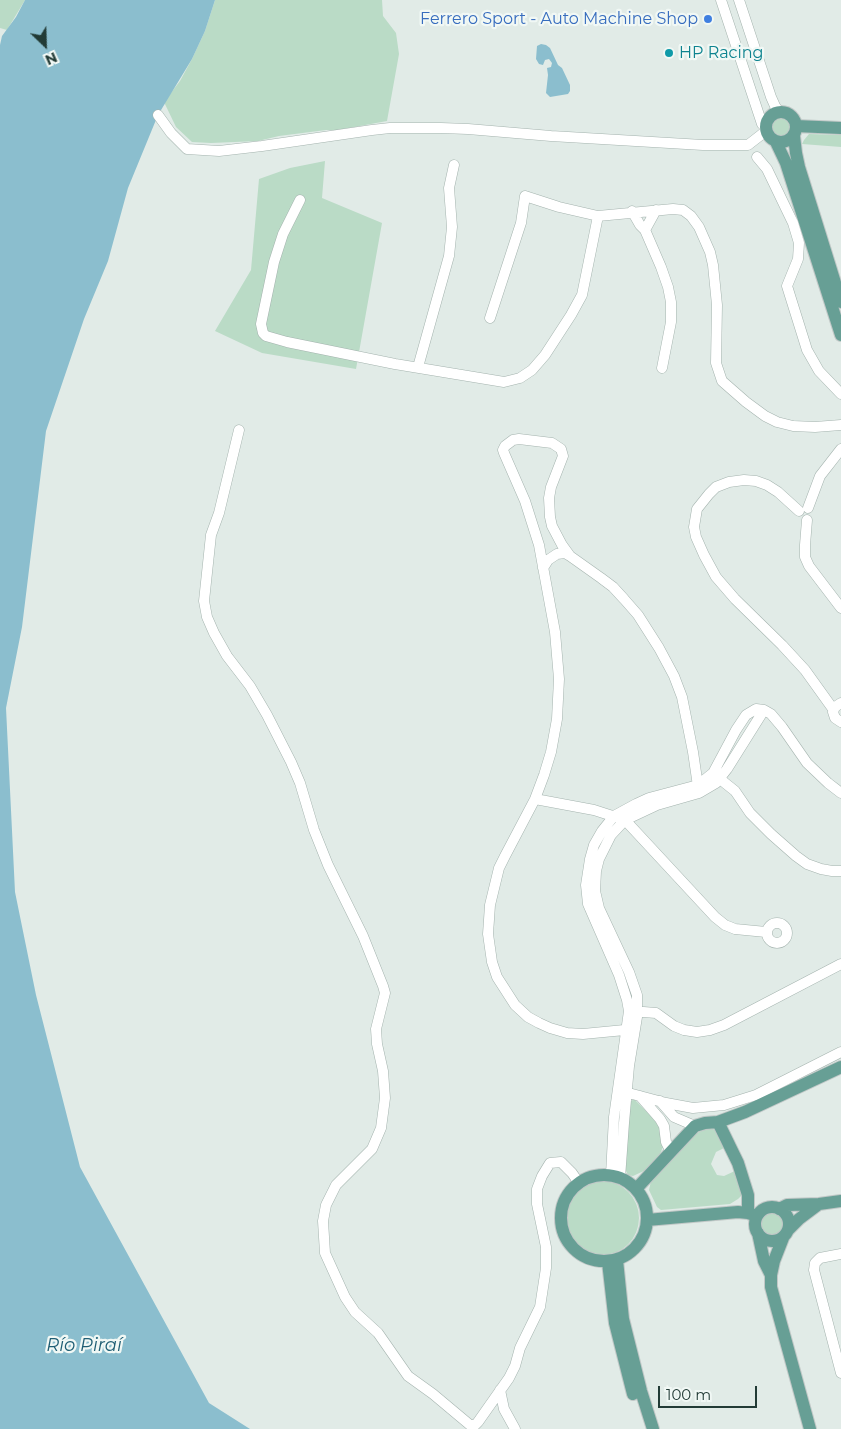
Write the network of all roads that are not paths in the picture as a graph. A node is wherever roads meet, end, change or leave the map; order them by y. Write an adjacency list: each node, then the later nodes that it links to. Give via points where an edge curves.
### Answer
1 (721, 0): 4 (street)
2 (739, 0): 3 (street)
3 (743, 12): 4 (street); 5 (street)
4 (726, 17): 6 (street)
5 (763, 72): 6 (street); 7 (street)
6 (747, 78): 9 (street)
7 (778, 112): 9 (main road, via 770,117); 11 (main road, via 788,114 795,121)
8 (158, 115): 9 (street, via 187,148 219,151 390,128 468,129 703,145 748,145)
9 (766, 128): 12 (main road, via 768,136)
10 (841, 128): 11 (main road)
11 (795, 131): 12 (main road, via 786,142); 20 (main road, via 799,167)
12 (776, 142): 22 (main road, via 786,163)
13 (757, 157): 25 (street, via 793,223 798,260 787,286 808,350 819,371)
14 (454, 164): 23 (street, via 449,188 452,227 449,256)
15 (300, 200): 23 (street, via 283,234 274,262 261,324 263,333 287,342)
16 (656, 210): 17 (street); 19 (street); 26 (street, via 683,210 692,216 710,252 716,285 716,363 722,381 777,422 793,426)
17 (632, 212): 18 (street); 19 (street)
18 (598, 216): 21 (street, via 525,196 522,223); 23 (street, via 582,295 560,333 532,370 520,378 504,382)
19 (645, 230): 24 (street, via 661,266 671,302 671,322)
20 (841, 302)
21 (490, 318)
22 (841, 335)
23 (418, 368)
24 (662, 368)
25 (841, 394)
26 (841, 425)
27 (239, 430): 70 (street, via 211,535 204,601 206,617 226,656 250,686 291,762 328,865 363,936 384,993 376,1029 385,1098 381,1128 372,1149 336,1185 326,1205 323,1221 325,1253 355,1312 378,1333 408,1376 470,1425 478,1422)
28 (841, 449): 29 (street, via 820,476)
29 (804, 509): 32 (street, via 800,518 807,520 805,557); 33 (street, via 756,481 728,482 709,494 697,509 694,527 716,577)
30 (570, 556): 31 (street, via 557,554); 31 (street, via 550,517 549,498 563,456 561,449 552,444 513,440 503,450 526,501); 36 (street, via 613,587 659,648 682,698)
31 (543, 568): 38 (street, via 559,679 551,752)
32 (841, 608)
33 (837, 706): 34 (street, via 835,718)
34 (841, 722)
35 (716, 776): 36 (street, via 711,786); 37 (street, via 746,715 756,709 764,710 777,720 806,763); 41 (street, via 735,791 770,834 796,856 814,867)
36 (699, 789): 39 (street, via 649,798); 40 (street)
37 (841, 793)
38 (535, 799): 39 (street); 45 (street, via 504,856 490,905 488,934 496,977 515,1005 528,1017 550,1028 583,1034)
39 (614, 816): 40 (street); 44 (street, via 594,845 586,885 590,910)
40 (625, 820): 42 (street, via 725,925); 44 (street, via 604,848 596,871 595,891 602,917 637,995)
41 (841, 871)
42 (766, 932)
43 (841, 964): 44 (street, via 710,1030 684,1030 656,1013)
44 (633, 1011): 45 (street)
45 (630, 1029): 48 (street)
46 (841, 1052): 50 (street, via 741,1100 693,1108)
47 (841, 1067): 52 (main road)
48 (622, 1091): 49 (street); 56 (street, via 624,1123)
49 (640, 1096): 50 (street); 53 (street)
50 (660, 1101): 51 (street)
51 (674, 1117): 53 (street); 54 (street)
52 (718, 1122): 54 (main road); 62 (main road, via 738,1162)
53 (664, 1126): 55 (street)
54 (695, 1126): 55 (main road)
55 (671, 1152): 58 (main road)
56 (616, 1177): 57 (main road, via 600,1175); 58 (main road)
57 (579, 1183): 67 (main road, via 563,1202 560,1215 565,1239 583,1257); 70 (street, via 561,1162 556,1162 550,1164 537,1189 546,1247 540,1307 515,1366)
58 (636, 1189): 63 (main road, via 644,1203)
59 (841, 1201): 60 (main road)
60 (819, 1204): 61 (main road); 65 (main road)
61 (779, 1208): 62 (main road); 65 (main road, via 789,1222)
62 (753, 1214): 63 (main road, via 738,1212); 64 (main road)
63 (647, 1220): 67 (main road, via 646,1230 635,1249)
64 (758, 1233): 65 (main road, via 772,1241); 68 (main road, via 764,1261)
65 (785, 1234): 68 (main road)
66 (841, 1254): 69 (street, via 820,1258 814,1270)
67 (612, 1261): 72 (main road, via 615,1322); 73 (main road, via 623,1319)
68 (771, 1275): 74 (main road)
69 (841, 1372)
70 (500, 1390): 71 (street, via 504,1409)
71 (515, 1429)
72 (645, 1429)
73 (653, 1429)
74 (810, 1429)

